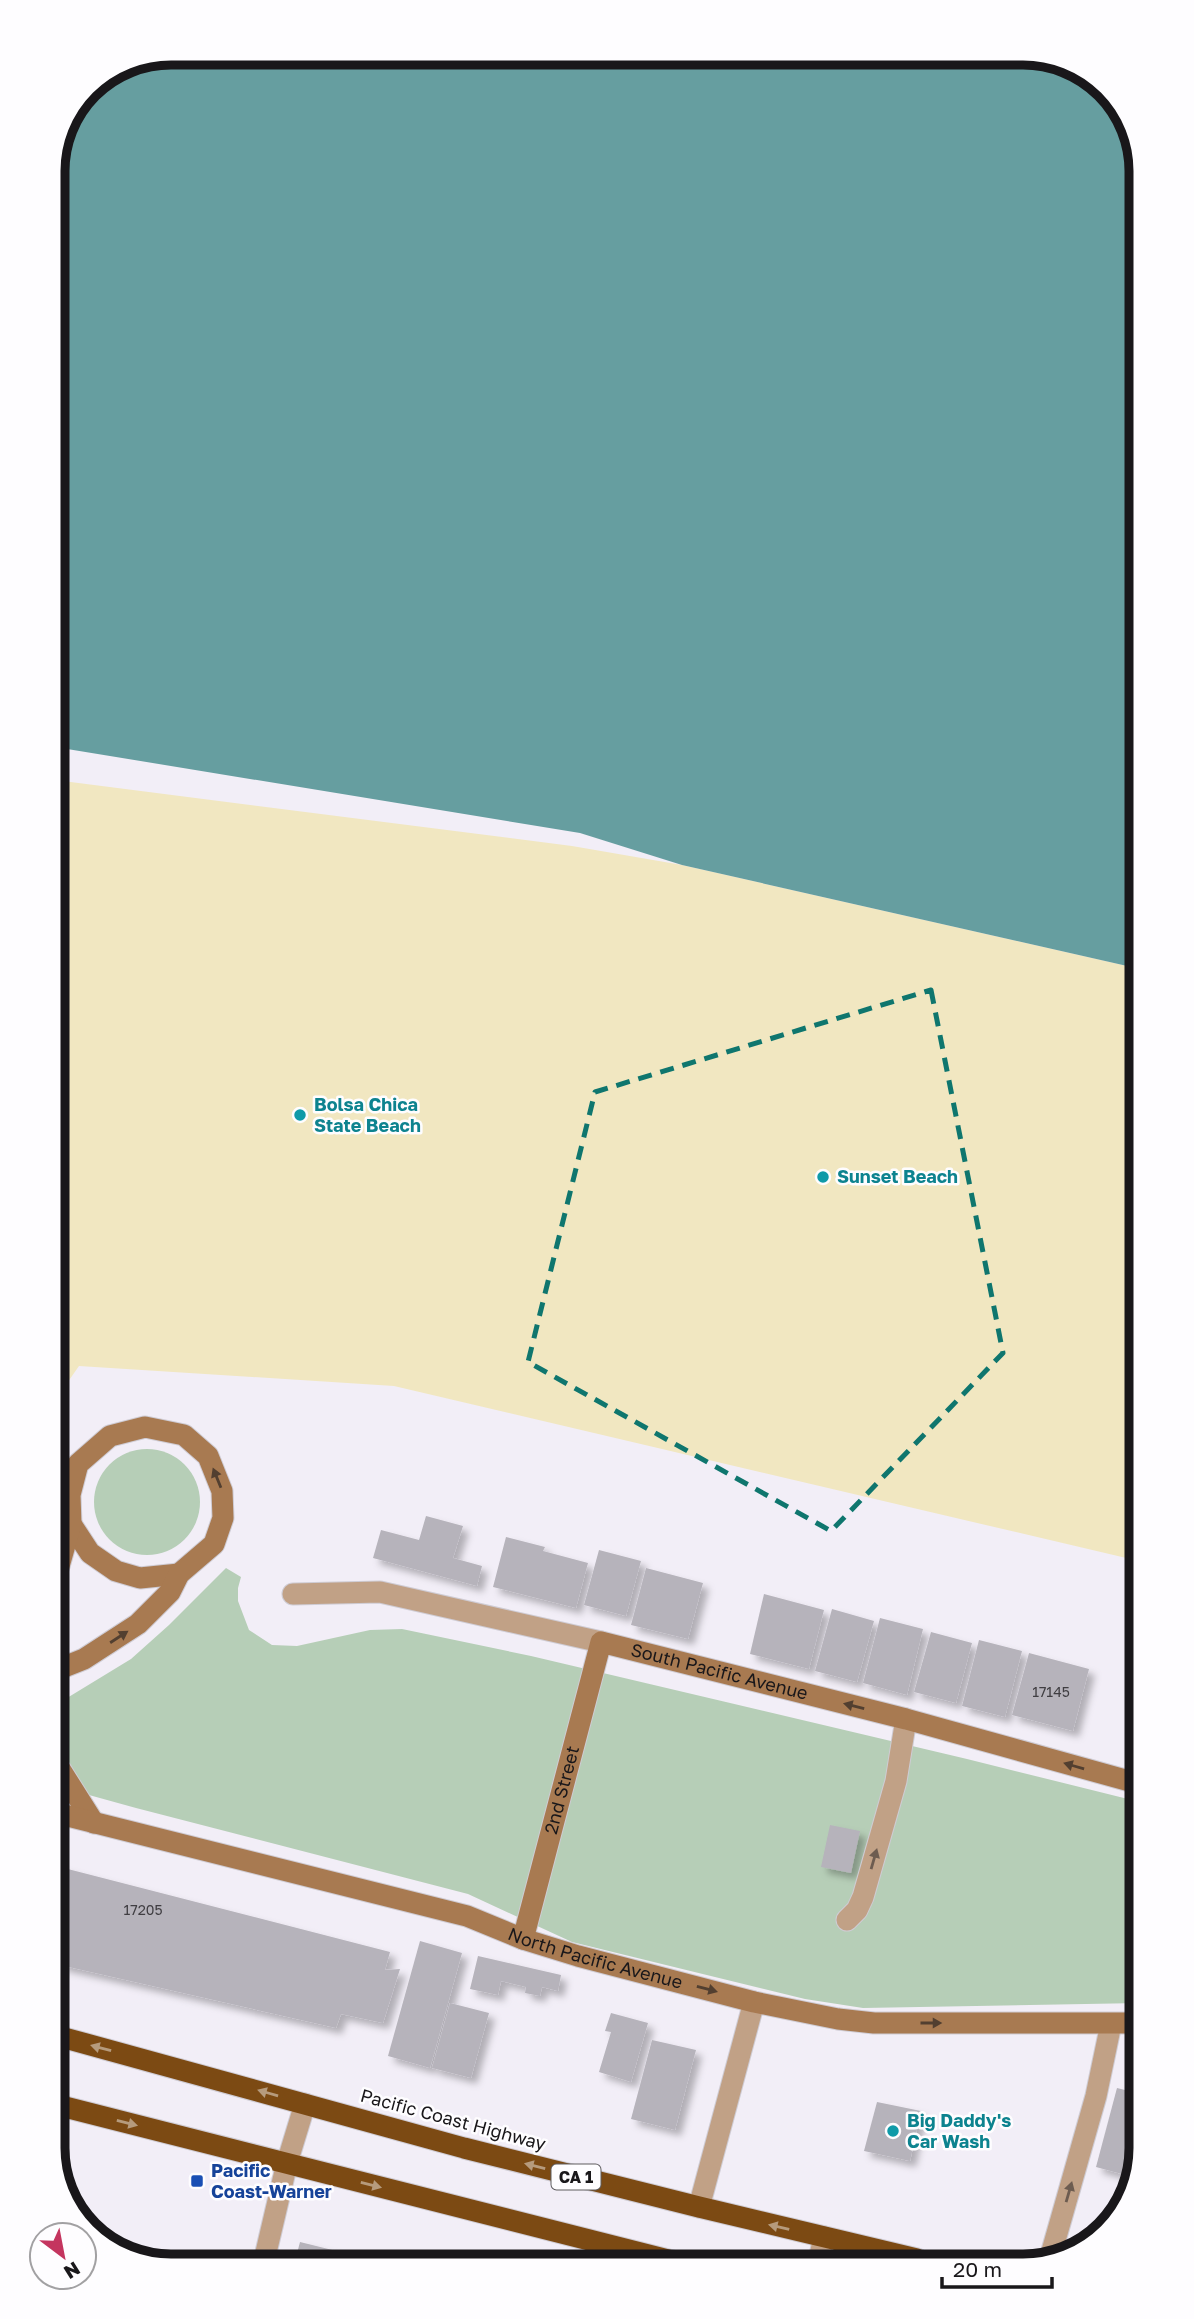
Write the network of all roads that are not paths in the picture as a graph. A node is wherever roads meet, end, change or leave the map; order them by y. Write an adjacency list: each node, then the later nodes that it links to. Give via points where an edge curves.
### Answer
1 (71, 1524): 2 (street); 3 (street, via 90,1553 116,1571 140,1578); 3 (street, one-way to 1, via 214,1544 223,1518 222,1491 208,1456 184,1435 145,1427 110,1436 79,1464 70,1495)
2 (65, 1545)
3 (179, 1574): 6 (street, one-way to 3, via 138,1624 170,1592)
4 (293, 1594): 5 (street, South Pacific Avenue, via 380,1592)
5 (601, 1642): 7 (street, South Pacific Avenue, one-way to 5); 13 (street, 2nd Street)
6 (65, 1667)
7 (906, 1719): 9 (street, South Pacific Avenue, one-way to 7); 12 (street, one-way to 7, via 863,1896 896,1781)
8 (65, 1777): 11 (street)
9 (1129, 1781)
10 (65, 1815): 11 (street, North Pacific Avenue)
11 (94, 1823): 13 (street, North Pacific Avenue, via 467,1916)
12 (847, 1920)
13 (523, 1939): 14 (street, North Pacific Avenue, one-way to 14)
14 (754, 2002): 16 (street, North Pacific Avenue, one-way to 16, via 874,2023); 21 (street)
15 (1129, 2023): 16 (street, North Pacific Avenue)
16 (1111, 2024): 23 (street, one-way to 16, via 1096,2096)
17 (65, 2038): 18 (highway, Pacific Coast Highway / CA 1, one-way to 17)
18 (306, 2104): 20 (street); 21 (highway, Pacific Coast Highway / CA 1, one-way to 18)
19 (65, 2107): 20 (highway, one-way to 20)
20 (287, 2163): 24 (street); 25 (highway, one-way to 25)
21 (699, 2207): 22 (highway, Pacific Coast Highway / CA 1, one-way to 21)
22 (824, 2237): 26 (street); 27 (highway, Pacific Coast Highway / CA 1)
23 (1052, 2249)
24 (266, 2254)
25 (645, 2254)
26 (820, 2254)
27 (896, 2254)

